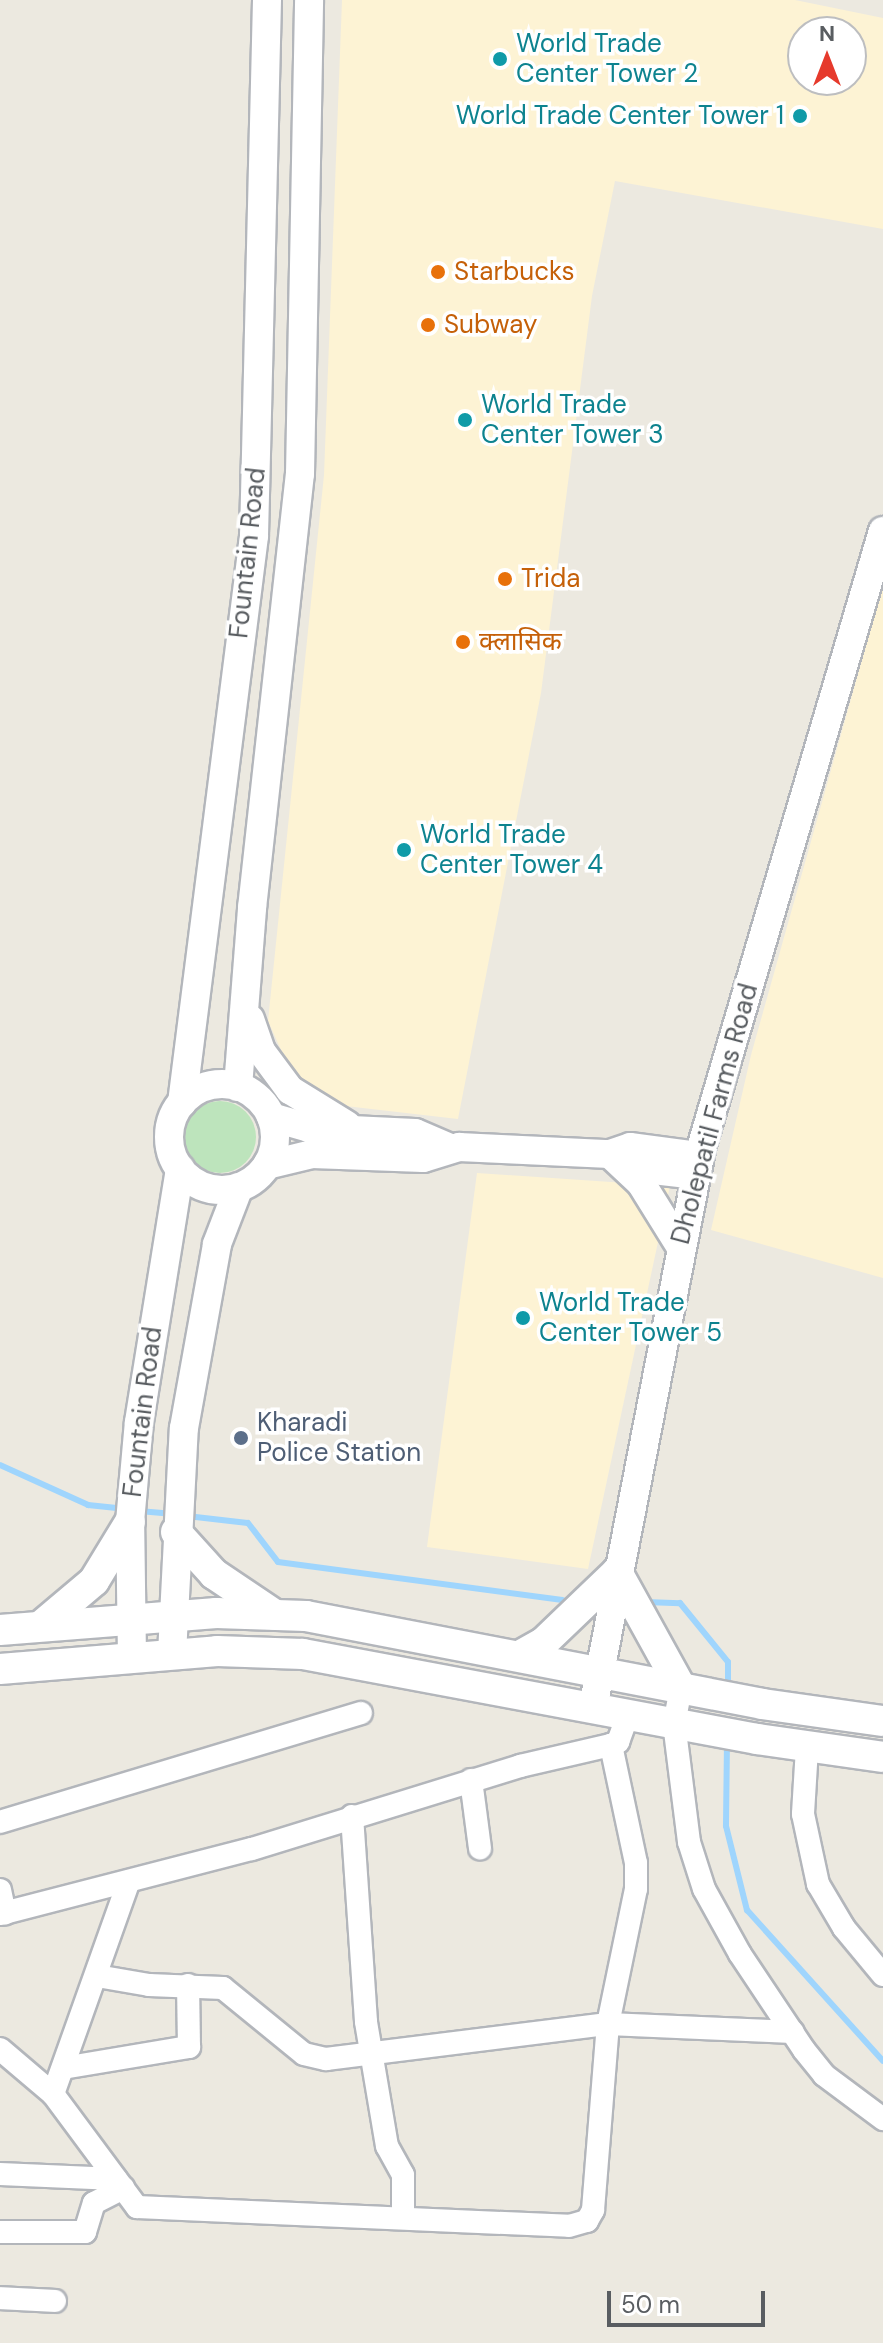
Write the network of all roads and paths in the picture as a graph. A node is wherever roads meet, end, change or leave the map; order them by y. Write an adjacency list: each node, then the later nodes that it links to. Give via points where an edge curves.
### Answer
1 (267, 0): 6 (street, Fountain Road, via 254,536)
2 (309, 0): 4 (street, Fountain Road, via 300,474)
3 (883, 531): 12 (street, Dholepatil Farms Road)
4 (244, 1007): 5 (street, Fountain Road); 8 (street, via 261,1051 290,1090 331,1119)
5 (238, 1087): 6 (street, via 208,1087); 7 (street, via 258,1098)
6 (182, 1103): 13 (street, Fountain Road, via 169,1140)
7 (271, 1117): 8 (street, via 309,1128); 11 (street, via 275,1141)
8 (363, 1130): 9 (street, via 415,1133)
9 (448, 1147): 10 (street); 11 (street, via 423,1158 312,1154)
10 (618, 1160): 12 (street, via 630,1147); 15 (street)
11 (267, 1165): 14 (street)
12 (697, 1166): 15 (street, Dholepatil Farms Road)
13 (180, 1168): 14 (street, via 202,1186); 16 (street, Fountain Road)
14 (239, 1187): 17 (street, Fountain Road, via 217,1244 184,1428)
15 (680, 1246): 18 (street, Dholepatil Farms Road)
16 (131, 1509): 21 (street, Fountain Road); 22 (main road, via 94,1581)
17 (176, 1526): 19 (main road, via 214,1574); 20 (street, Fountain Road)
18 (617, 1572): 25 (main road, via 543,1643); 28 (street, Dholepatil Farms Road); 29 (main road)
19 (275, 1615): 20 (main road); 25 (main road, via 395,1629)
20 (172, 1616): 21 (main road); 24 (street, Fountain Road)
21 (133, 1619): 22 (main road); 26 (street, Fountain Road)
22 (42, 1625): 23 (main road)
23 (0, 1630)
24 (172, 1654): 26 (main road); 31 (main road, via 303,1654)
25 (521, 1655): 28 (main road)
26 (132, 1657): 27 (main road)
27 (0, 1669)
28 (598, 1671): 29 (main road); 31 (street, Dholepatil Farms Road)
29 (692, 1690): 30 (main road); 35 (street)
30 (752, 1702): 34 (main road); 36 (main road)
31 (593, 1708): 33 (main road)
32 (361, 1713): 42 (street)
33 (628, 1715): 35 (main road); 37 (street, via 618,1742)
34 (883, 1721)
35 (687, 1726): 36 (main road); 51 (street, via 689,1842 704,1889)
36 (746, 1737): 38 (main road)
37 (611, 1745): 40 (street); 50 (street, via 636,1863)
38 (807, 1748): 39 (main road); 47 (street, via 803,1814 818,1884 844,1928)
39 (883, 1757)
40 (471, 1780): 41 (street); 43 (street)
41 (352, 1816): 44 (street); 53 (street)
42 (0, 1822)
43 (480, 1848)
44 (129, 1881): 46 (street); 48 (street)
45 (0, 1890): 46 (street)
46 (2, 1913)
47 (883, 1975)
48 (97, 1976): 49 (street); 54 (street)
49 (188, 1985): 53 (street, via 223,1988 304,2054 326,2059); 54 (street, via 189,2047)
50 (608, 2024): 51 (street); 53 (street); 59 (street, via 593,2210 587,2221 569,2226)
51 (793, 2032): 56 (street, via 824,2075)
52 (0, 2049): 55 (street)
53 (372, 2055): 59 (street, via 387,2146 403,2175)
54 (63, 2068): 55 (street)
55 (53, 2094): 58 (street)
56 (883, 2119)
57 (0, 2174): 58 (street)
58 (119, 2184): 59 (street, via 137,2207); 60 (street, via 94,2203 85,2232)
59 (403, 2218)
60 (0, 2232)
61 (0, 2298): 62 (street)
62 (55, 2301)

